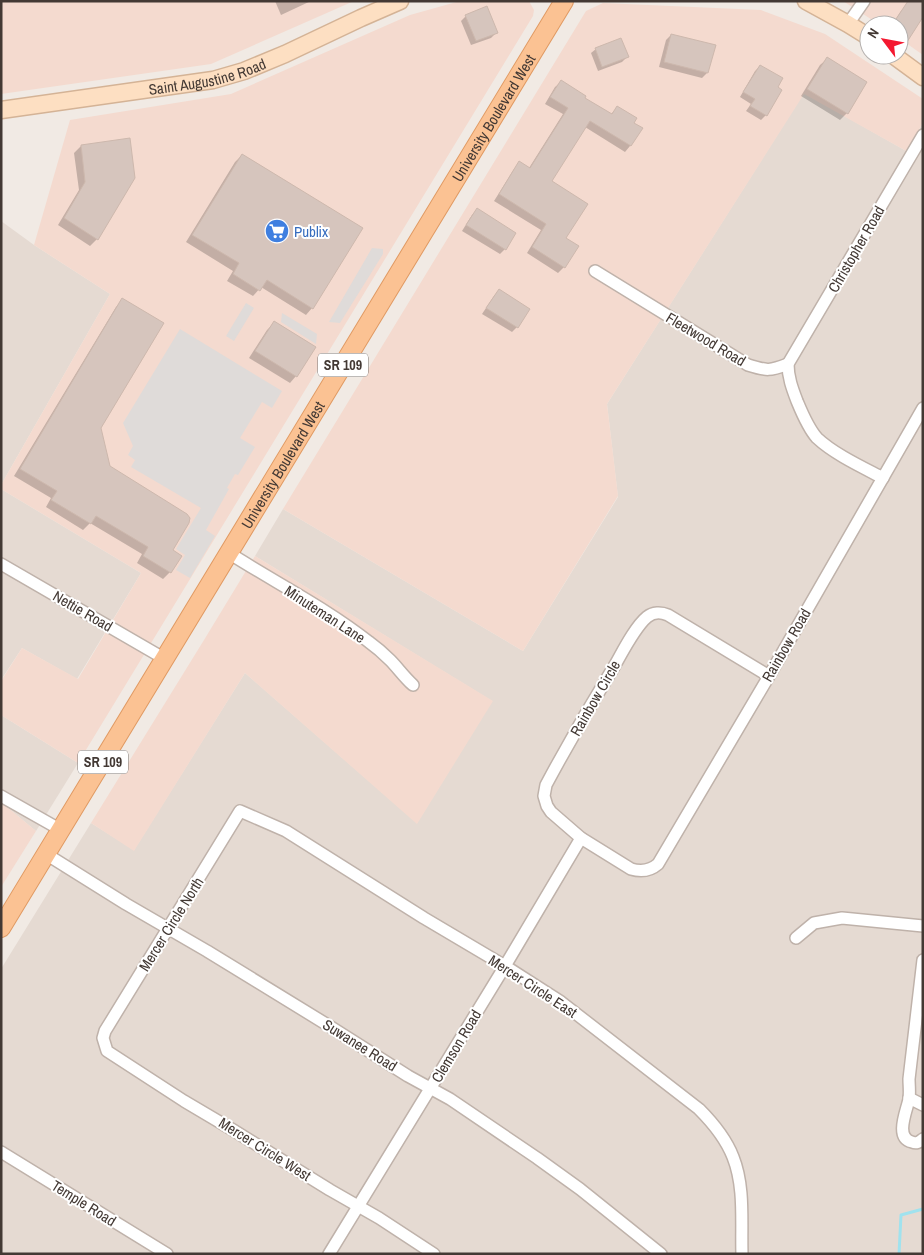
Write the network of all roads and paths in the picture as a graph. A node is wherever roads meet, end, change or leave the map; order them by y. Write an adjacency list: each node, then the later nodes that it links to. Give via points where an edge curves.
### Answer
1 (400, 1): 9 (main road, Saint Augustine Road, via 277,58 213,80)
2 (564, 1): 15 (main road, University Boulevard West / SR 109)
3 (806, 1): 5 (main road)
4 (864, 1): 5 (street)
5 (848, 24): 6 (main road)
6 (859, 31)
7 (907, 65): 8 (main road)
8 (923, 77)
9 (1, 110)
10 (923, 135): 12 (street, Christopher Road)
11 (595, 271): 12 (street, Fleetwood Road, via 748,365 773,370)
12 (788, 364): 14 (street, via 790,384 817,438)
13 (923, 408): 14 (street, Rainbow Road)
14 (883, 478): 18 (street, Rainbow Road)
15 (229, 553): 17 (main road, University Boulevard West / SR 109); 19 (street, Minuteman Lane, via 370,642)
16 (1, 564): 17 (street, Nettie Road)
17 (165, 659): 22 (main road, University Boulevard West / SR 109)
18 (769, 676): 23 (street, Rainbow Circle, via 668,615 649,615 622,653 546,785 544,796 547,806); 25 (street, Rainbow Road, via 658,864)
19 (413, 685)
20 (1, 796): 22 (street)
21 (240, 811): 28 (street, Mercer Circle North); 31 (street, Mercer Circle East, via 286,831)
22 (61, 830): 24 (main road, University Boulevard West / SR 109)
23 (581, 838): 25 (street, Rainbow Circle); 31 (street, Clemson Road)
24 (46, 854): 27 (main road, University Boulevard West / SR 109); 28 (street, Suwanee Road)
25 (640, 872)
26 (923, 926): 29 (street, via 842,918 814,922)
27 (1, 928)
28 (168, 928): 32 (street, Mercer Circle North, via 105,1031); 33 (street, Suwanee Road)
29 (796, 938)
30 (923, 960): 34 (street)
31 (505, 966): 33 (street, Clemson Road); 43 (street, Mercer Circle East, via 561,1002 711,1121 730,1149 738,1172)
32 (104, 1038): 38 (street, Mercer Circle West, via 107,1051)
33 (430, 1088): 38 (street, Clemson Road); 42 (street, Suwanee Road, via 538,1158)
34 (909, 1098): 35 (street); 36 (street, via 902,1131 910,1142 916,1143)
35 (923, 1104)
36 (923, 1138)
37 (1, 1152): 39 (street, Temple Road)
38 (358, 1206): 40 (street, Clemson Road); 41 (street, Mercer Circle West)
39 (167, 1254)
40 (329, 1254)
41 (434, 1254)
42 (661, 1254)
43 (742, 1254)

